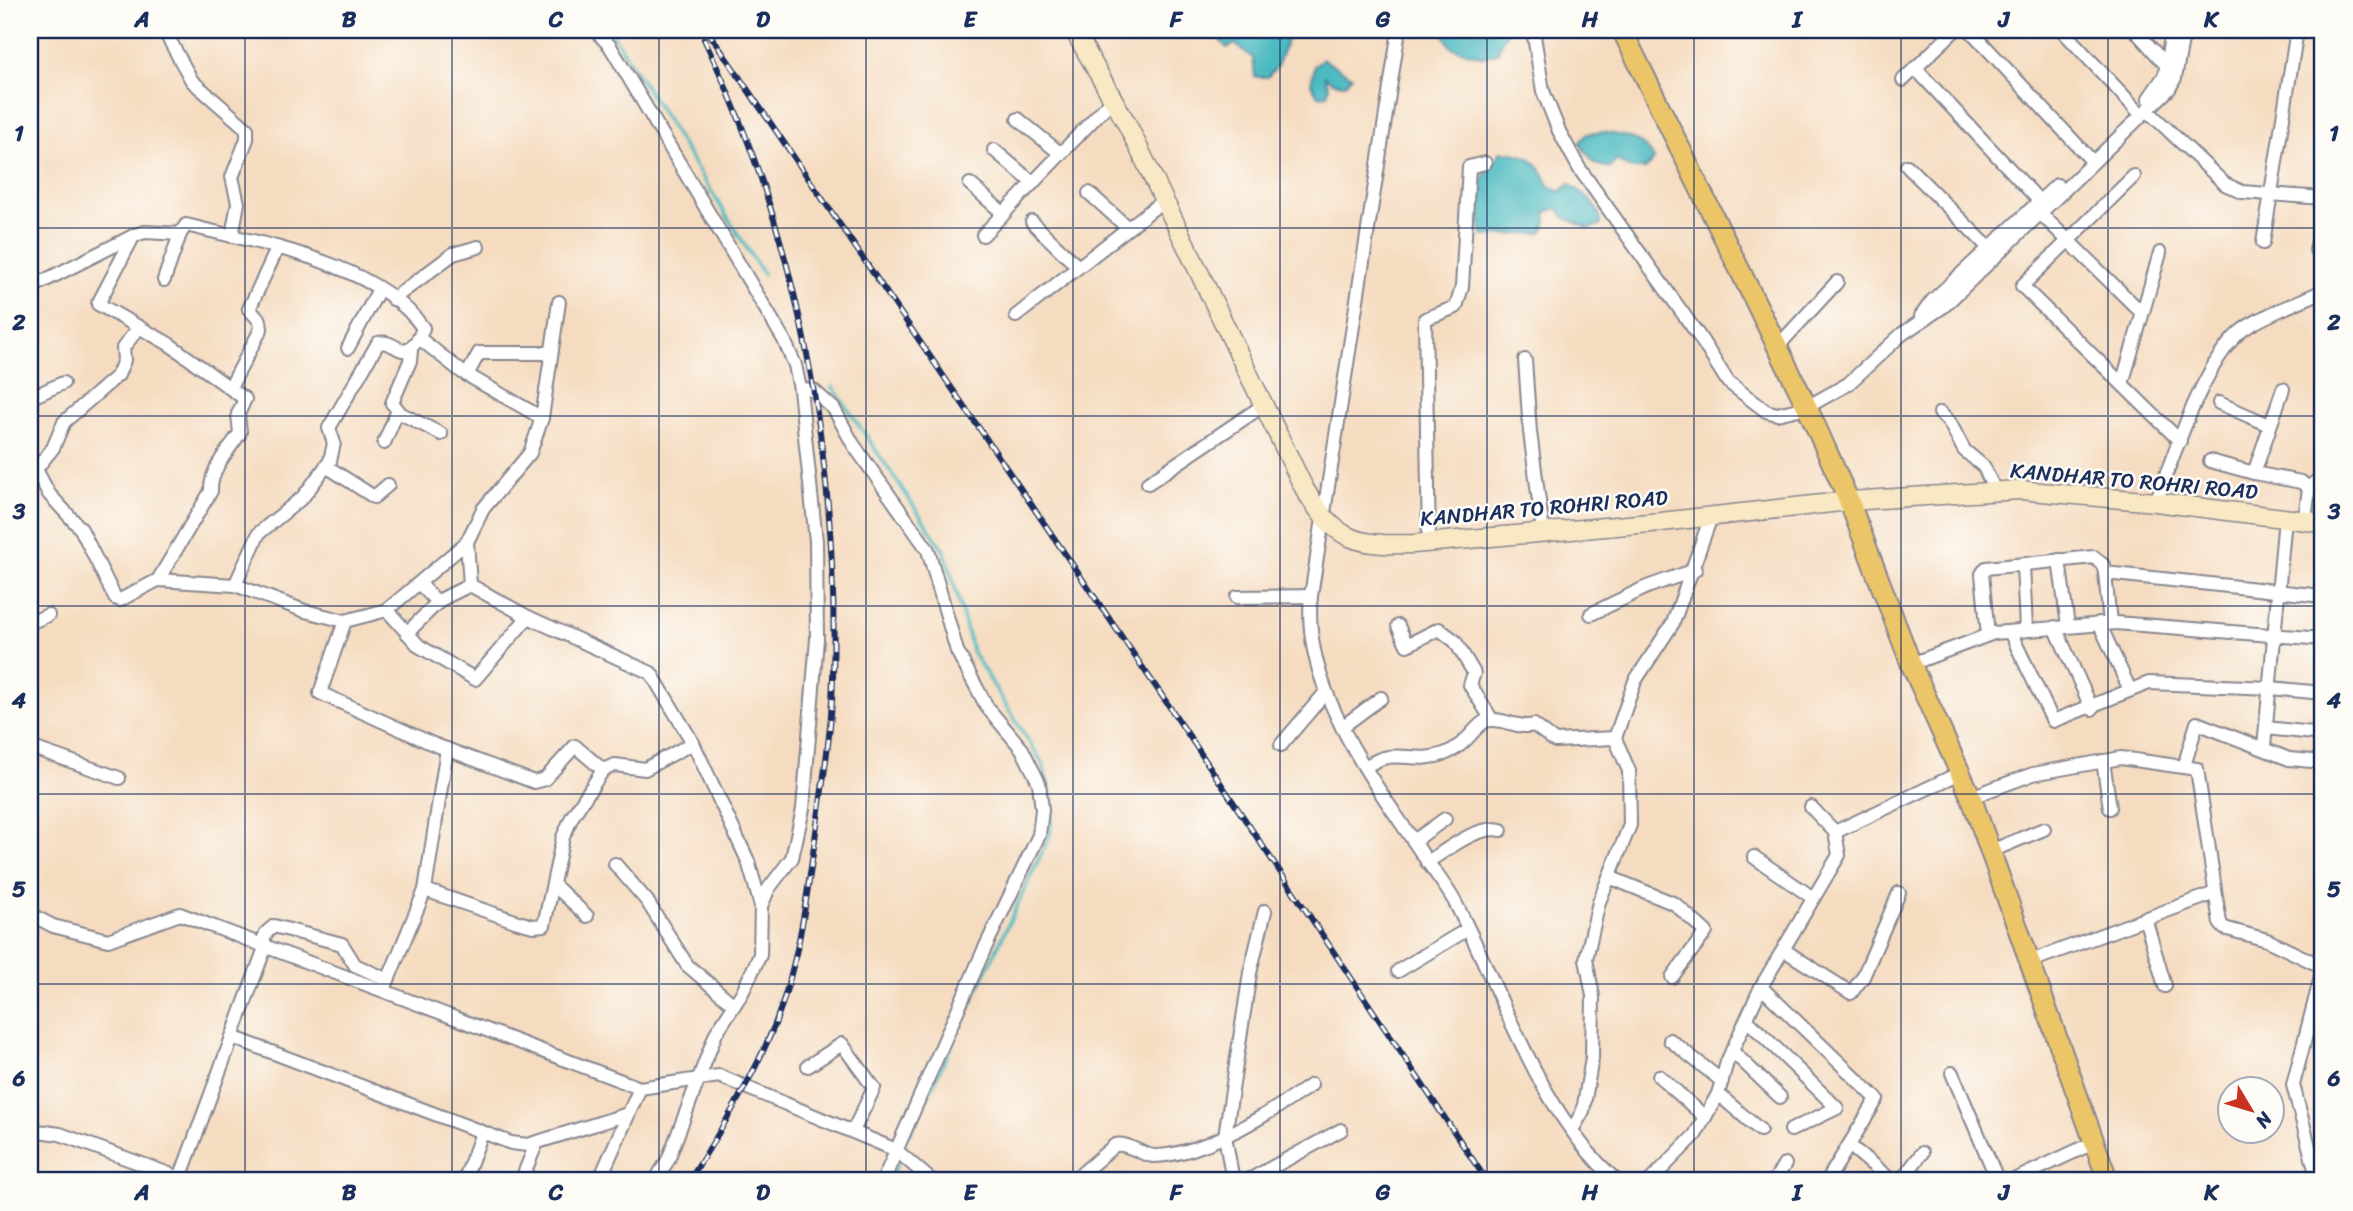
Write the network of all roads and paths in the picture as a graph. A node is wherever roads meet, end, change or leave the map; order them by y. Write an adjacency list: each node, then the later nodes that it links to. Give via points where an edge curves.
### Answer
1 (164, 30): 40 (street, via 192,81 247,129 232,177 238,203)
2 (595, 30): 69 (street, via 610,46 784,340)
3 (1074, 30): 17 (street, KANDHAR TO ROHRI ROAD)
4 (1399, 30): 94 (street)
5 (1533, 30): 74 (street, via 1543,91 1579,168 1728,382 1766,411 1777,414)
6 (1622, 30): 60 (main road)
7 (1955, 30): 15 (street)
8 (1970, 30): 22 (street)
9 (2062, 30): 18 (street)
10 (2135, 30): 14 (street)
11 (2172, 30): 14 (street)
12 (2184, 30): 18 (street, via 2175,78 2169,89)
13 (2297, 30): 29 (street)
14 (2166, 65): 18 (street, via 2162,83)
15 (1915, 68): 16 (street); 32 (street)
16 (1903, 80)
17 (1113, 100): 21 (street); 31 (street, KANDHAR TO ROHRI ROAD)
18 (2142, 110): 22 (street); 29 (street, via 2225,184 2242,192)
19 (1018, 119): 21 (street)
20 (994, 150): 26 (street)
21 (1061, 154): 26 (street)
22 (2090, 159): 32 (street)
23 (1485, 163): 100 (street, via 1469,167 1462,288 1456,307 1425,318)
24 (1908, 166): 46 (street)
25 (2134, 176): 41 (street)
26 (1033, 183): 33 (street)
27 (970, 184): 33 (street)
28 (1089, 193): 36 (street)
29 (2271, 194): 30 (street); 42 (street)
30 (2323, 198)
31 (1164, 200): 36 (street); 73 (street, KANDHAR TO ROHRI ROAD)
32 (2041, 207): 41 (street); 46 (street)
33 (1004, 214): 39 (street)
34 (2323, 221): 45 (street)
35 (1032, 222): 48 (street)
36 (1128, 228): 48 (street)
37 (180, 234): 38 (street); 40 (street, via 186,225); 49 (street)
38 (135, 235): 51 (street); 58 (street, via 98,304)
39 (983, 235)
40 (232, 236): 44 (street)
41 (2068, 242): 56 (street); 67 (street, via 2022,286)
42 (2263, 243)
43 (478, 247): 54 (street, via 453,254)
44 (277, 250): 52 (street, via 309,256); 68 (street, via 248,309 260,321 261,329)
45 (2316, 250)
46 (1992, 252): 74 (street, via 1944,306 1915,324 1848,384)
47 (2160, 253): 56 (street)
48 (1078, 267): 57 (street)
49 (164, 280)
50 (1837, 282): 60 (street)
51 (30, 288)
52 (379, 289): 54 (street); 61 (street)
53 (2323, 291): 80 (street, via 2241,331 2218,361)
54 (393, 299): 59 (street, via 421,324)
55 (559, 302): 63 (street)
56 (2142, 313): 67 (street)
57 (1016, 316)
58 (139, 327): 68 (street); 83 (street, via 122,348 124,360 118,375 64,422 53,448)
59 (419, 338): 62 (street); 65 (street)
60 (1777, 347): 74 (main road)
61 (348, 348)
62 (411, 350): 75 (street, via 392,403); 84 (street, via 378,343 329,428 334,454)
63 (551, 353): 65 (street, via 479,352); 77 (street)
64 (1525, 360): 98 (street)
65 (467, 375): 77 (street)
66 (63, 383): 71 (street)
67 (2122, 384): 80 (street)
68 (230, 388): 105 (street, via 245,399 238,414 240,433)
69 (800, 389): 171 (street, via 816,541 817,639 803,809 792,858); 213 (street, via 814,390 834,410 928,550 957,651 987,707 1022,749 1039,783 1039,835 982,952)
70 (2283, 389): 78 (street)
71 (30, 398)
72 (2219, 403): 78 (street)
73 (1264, 405): 87 (street); 94 (street, KANDHAR TO ROHRI ROAD)
74 (1807, 408): 91 (main road)
75 (398, 412): 79 (street); 81 (street)
76 (1940, 413): 90 (street, via 1964,450 1984,467)
77 (542, 418): 99 (street, via 530,453 483,509)
78 (2269, 425): 85 (street)
79 (441, 433)
80 (2180, 441): 92 (street)
81 (384, 443)
82 (2210, 461): 85 (street)
83 (33, 463): 105 (street, via 49,494 81,529 115,598 120,600)
84 (326, 466): 88 (street, via 374,497); 107 (street, via 303,498 259,533)
85 (2254, 473): 89 (street, via 2301,482)
86 (2323, 475): 89 (street)
87 (1148, 483)
88 (388, 485)
89 (2309, 488): 96 (street)
90 (1995, 491): 91 (street, KANDHAR TO ROHRI ROAD); 92 (street, KANDHAR TO ROHRI ROAD)
91 (1849, 501): 93 (street, KANDHAR TO ROHRI ROAD); 129 (main road)
92 (2156, 502): 95 (street, KANDHAR TO ROHRI ROAD)
93 (1712, 514): 98 (street, KANDHAR TO ROHRI ROAD); 103 (street)
94 (1322, 518): 100 (street, KANDHAR TO ROHRI ROAD, via 1345,536 1375,545); 110 (street)
95 (2285, 518): 96 (street, KANDHAR TO ROHRI ROAD); 109 (street)
96 (2305, 520): 97 (street, KANDHAR TO ROHRI ROAD)
97 (2323, 523)
98 (1543, 532): 100 (street, KANDHAR TO ROHRI ROAD)
99 (467, 542): 106 (street); 108 (street)
100 (1429, 542)
101 (2059, 560): 102 (street); 104 (street, via 2094,557); 122 (street)
102 (2023, 564): 123 (street); 126 (street, via 1983,570)
103 (1695, 570): 115 (street); 140 (street, via 1673,623 1635,681)
104 (2105, 573): 109 (street); 120 (street)
105 (158, 580): 107 (street)
106 (419, 583): 113 (street); 114 (street)
107 (235, 585): 118 (street)
108 (470, 585): 113 (street); 117 (street)
109 (2279, 593): 111 (street); 127 (street)
110 (1311, 596): 112 (street); 132 (street, via 1317,671)
111 (2323, 596)
112 (1237, 597)
113 (438, 603): 125 (street)
114 (387, 610): 118 (street); 125 (street)
115 (1591, 614)
116 (47, 615): 119 (street)
117 (528, 617): 125 (street, via 475,679 419,646); 141 (street, via 651,673)
118 (345, 621): 145 (street, via 320,693)
119 (30, 623)
120 (2104, 623): 122 (street); 127 (street); 131 (street)
121 (1398, 626): 136 (street, via 1408,645 1438,629 1455,641 1474,673 1470,685)
122 (2061, 627): 123 (street); 135 (street)
123 (2026, 630): 124 (street)
124 (2010, 632): 126 (street); 135 (street, via 2053,721)
125 (407, 633)
126 (1988, 635): 129 (street)
127 (2276, 635): 128 (street); 130 (street)
128 (2323, 639)
129 (1912, 664): 151 (main road)
130 (2271, 688): 131 (street, via 2149,683); 133 (street); 138 (street)
131 (2130, 690): 135 (street)
132 (1326, 692): 137 (street); 142 (street)
133 (2323, 693)
134 (1381, 698): 137 (street)
135 (2092, 709)
136 (1492, 720): 140 (street, via 1534,725 1555,741); 148 (street, via 1485,721 1466,743 1444,754 1420,761 1387,755)
137 (1342, 727): 148 (street)
138 (2266, 728): 139 (street); 144 (street)
139 (2323, 734)
140 (1615, 738): 165 (street, via 1629,771 1630,825)
141 (693, 743): 150 (street, via 645,769 615,765); 171 (street, via 748,861)
142 (1280, 744)
143 (30, 747): 152 (street)
144 (2264, 747): 147 (street, via 2289,759); 149 (street, via 2197,723)
145 (447, 749): 150 (street, via 540,782 575,746); 167 (street)
146 (2103, 761): 149 (street, via 2121,758); 153 (street, via 2033,774); 155 (street)
147 (2323, 762)
148 (1367, 766): 160 (street)
149 (2184, 766): 169 (street, via 2197,769)
150 (603, 771): 166 (street, via 572,817)
151 (1960, 773): 153 (main road); 159 (street)
152 (119, 778)
153 (1971, 797): 161 (main road)
154 (1811, 807): 159 (street)
155 (2110, 808)
156 (1445, 819): 160 (street)
157 (2044, 830): 161 (street)
158 (1501, 831): 163 (street, via 1472,836)
159 (1835, 832): 170 (street, via 1839,855)
160 (1414, 841): 163 (street)
161 (1991, 851): 179 (main road)
162 (1754, 857): 170 (street)
163 (1427, 862): 176 (street)
164 (615, 864): 186 (street, via 647,901 687,965)
165 (1609, 877): 182 (street, via 1675,904 1706,932); 204 (street, via 1586,959 1593,996 1592,1058 1583,1111)
166 (554, 885): 167 (street, via 544,925 533,926); 174 (street)
167 (425, 890): 183 (street)
168 (1899, 893): 178 (street, via 1863,977 1851,993)
169 (2215, 893): 175 (street); 180 (street, via 2224,928 2267,940)
170 (1813, 898): 178 (street)
171 (761, 906): 186 (street, via 760,955)
172 (1265, 911): 209 (street, via 1250,973)
173 (30, 914): 177 (street, via 54,926 108,940 180,914)
174 (587, 916)
175 (2144, 918): 179 (street); 184 (street)
176 (1468, 929): 181 (street); 204 (street, via 1526,1055)
177 (264, 944): 183 (street); 183 (street, via 266,933 274,926 342,944 355,965); 188 (street)
178 (1784, 950): 185 (street)
179 (2031, 961): 211 (main road)
180 (2323, 968): 235 (street, via 2293,1085)
181 (1398, 971)
182 (1672, 977)
183 (386, 985): 197 (street)
184 (2165, 986)
185 (1761, 987): 187 (street); 212 (street, via 1877,1099)
186 (734, 1005): 194 (street, via 716,1033)
187 (1746, 1020): 190 (street); 206 (street, via 1837,1108)
188 (232, 1037): 208 (street); 216 (street)
189 (1670, 1040): 195 (street)
190 (1732, 1051): 195 (street); 199 (street)
191 (808, 1066): 207 (street, via 842,1044 874,1088)
192 (1952, 1073): 232 (street)
193 (1659, 1076): 201 (street)
194 (697, 1081): 197 (street); 207 (street, via 719,1076); 220 (street, via 668,1160)
195 (1722, 1081): 198 (street)
196 (1311, 1085): 209 (street)
197 (640, 1088): 200 (street)
198 (1718, 1094): 201 (street); 205 (street)
199 (1780, 1097)
200 (628, 1114): 210 (street); 219 (street)
201 (1705, 1117): 227 (street, via 1695,1135)
202 (30, 1130): 216 (street, via 60,1134)
203 (1341, 1130): 225 (street)
204 (1573, 1130): 226 (street, via 1591,1159)
205 (1760, 1130)
206 (1791, 1130)
207 (853, 1131): 213 (street)
208 (482, 1133): 210 (street, via 511,1143); 217 (street)
209 (1225, 1136): 223 (street, via 1153,1156 1122,1143 1115,1145); 224 (street)
210 (537, 1142): 218 (street)
211 (2095, 1142): 233 (street); 234 (main road)
212 (1849, 1144): 229 (street); 230 (street)
213 (901, 1152): 221 (street); 222 (street)
214 (1922, 1153): 231 (street)
215 (1785, 1164): 228 (street)
216 (183, 1180)
217 (464, 1181)
218 (522, 1181)
219 (599, 1181)
220 (655, 1181)
221 (883, 1181)
222 (932, 1181)
223 (1073, 1181)
224 (1233, 1181)
225 (1247, 1181)
226 (1617, 1181)
227 (1650, 1181)
228 (1774, 1181)
229 (1827, 1181)
230 (1892, 1181)
231 (1901, 1181)
232 (1998, 1181)
233 (2012, 1181)
234 (2108, 1181)
235 (2318, 1181)

